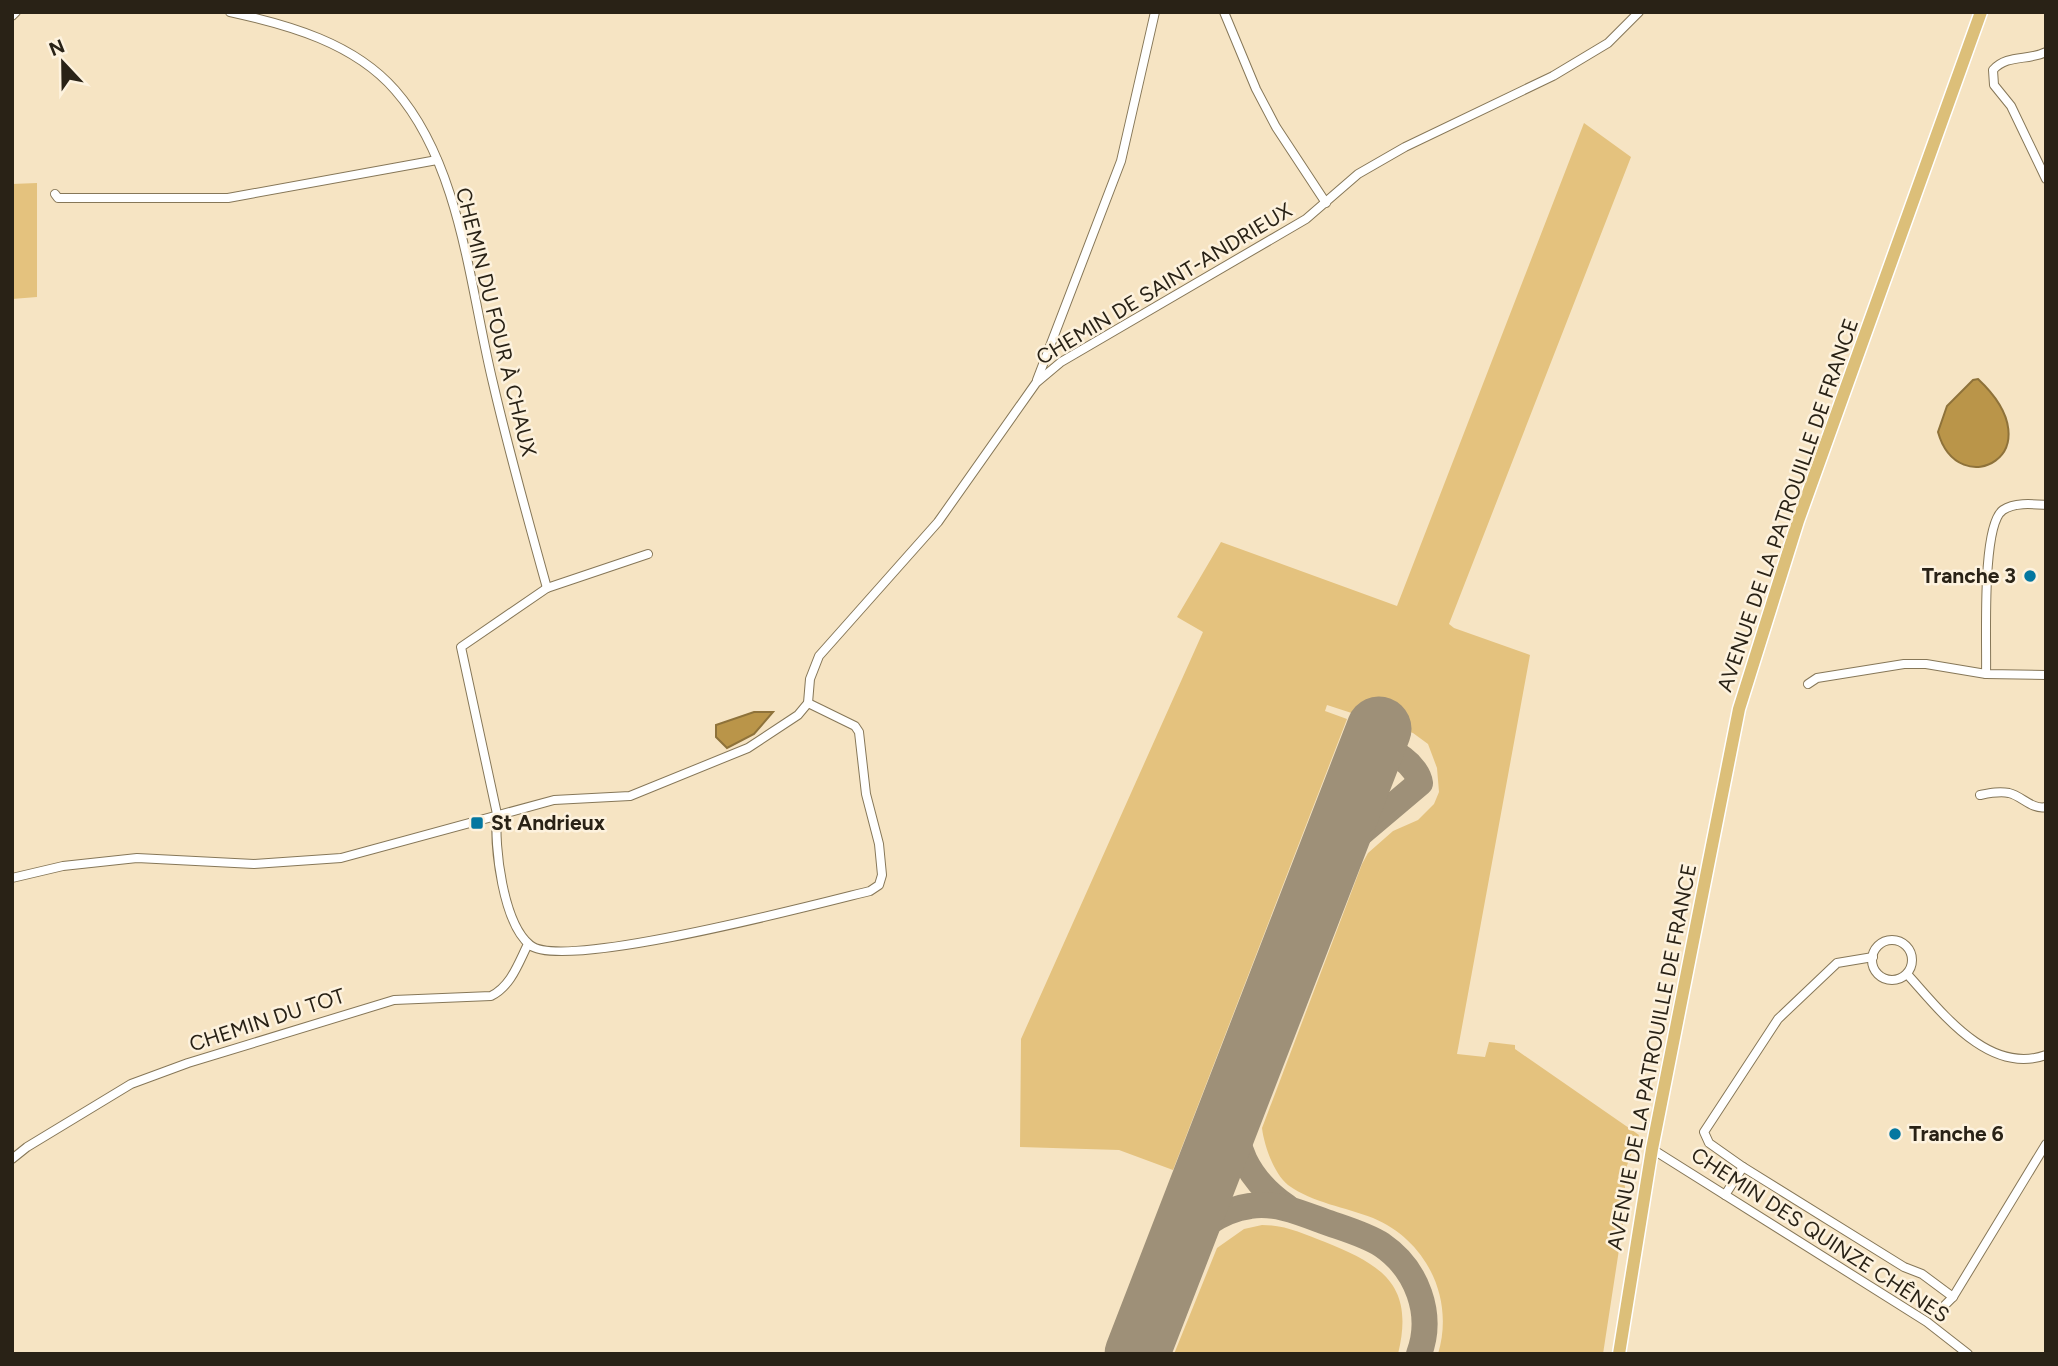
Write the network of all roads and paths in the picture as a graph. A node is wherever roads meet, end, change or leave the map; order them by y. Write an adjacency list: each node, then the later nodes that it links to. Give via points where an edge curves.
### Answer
1 (16, 12): 7 (street)
2 (230, 12): 9 (street, CHEMIN DU FOUR À CHAUX, via 270,20 349,53 394,88)
3 (1156, 12): 13 (street, via 1121,161)
4 (1224, 12): 12 (street, via 1266,108)
5 (1639, 12): 12 (street, CHEMIN DE SAINT-ANDRIEUX, via 1608,43 1553,76 1405,147 1358,174)
6 (1982, 12): 30 (main road, AVENUE DE LA PATROUILLE DE FRANCE, via 1798,521 1739,709)
7 (12, 16)
8 (2046, 52): 10 (street, via 2034,58 2006,60 1993,70 1997,92 2011,106)
9 (437, 160): 11 (street, via 228,198 58,198); 16 (street, CHEMIN DU FOUR À CHAUX, via 465,251 495,393)
10 (2046, 179)
11 (55, 194)
12 (1326, 203): 13 (street, CHEMIN DE SAINT-ANDRIEUX, via 1061,362)
13 (1036, 383): 20 (street, CHEMIN DE SAINT-ANDRIEUX, via 938,522 819,656 810,679)
14 (2046, 505): 17 (street, via 2003,510 1991,528)
15 (648, 554): 16 (street)
16 (547, 588): 23 (street, via 461,647)
17 (1986, 674): 18 (street); 19 (street, via 1904,664 1817,678)
18 (2046, 676)
19 (1808, 684)
20 (808, 703): 23 (street, via 798,715 748,748 659,786 629,796 554,800); 25 (street, via 859,732 866,794 879,844 879,885 870,891 706,930 616,946 554,952)
21 (1980, 795): 22 (street, via 2012,793 2039,808)
22 (2046, 807)
23 (497, 814): 24 (street, via 341,858 254,864 137,858 64,866); 25 (street, via 501,877 511,914)
24 (12, 878)
25 (528, 944): 31 (street, CHEMIN DU TOT, via 509,981 491,996 394,1000 188,1063 131,1084)
26 (1873, 957): 27 (street, via 1883,978); 27 (street, via 1883,942 1899,941 1912,955); 32 (street, via 1837,963 1778,1019 1706,1126 1709,1143)
27 (1907, 974): 28 (street, via 1970,1038 2009,1057)
28 (2046, 1055)
29 (2046, 1144): 34 (street)
30 (1652, 1149): 33 (street, CHEMIN DES QUINZE CHÊNES); 36 (main road, AVENUE DE LA PATROUILLE DE FRANCE)
31 (12, 1159)
32 (1743, 1167): 33 (street); 34 (street)
33 (1725, 1195): 37 (street, CHEMIN DES QUINZE CHÊNES, via 1927,1322)
34 (1953, 1297): 35 (street)
35 (1940, 1310)
36 (1619, 1354)
37 (1968, 1354)

